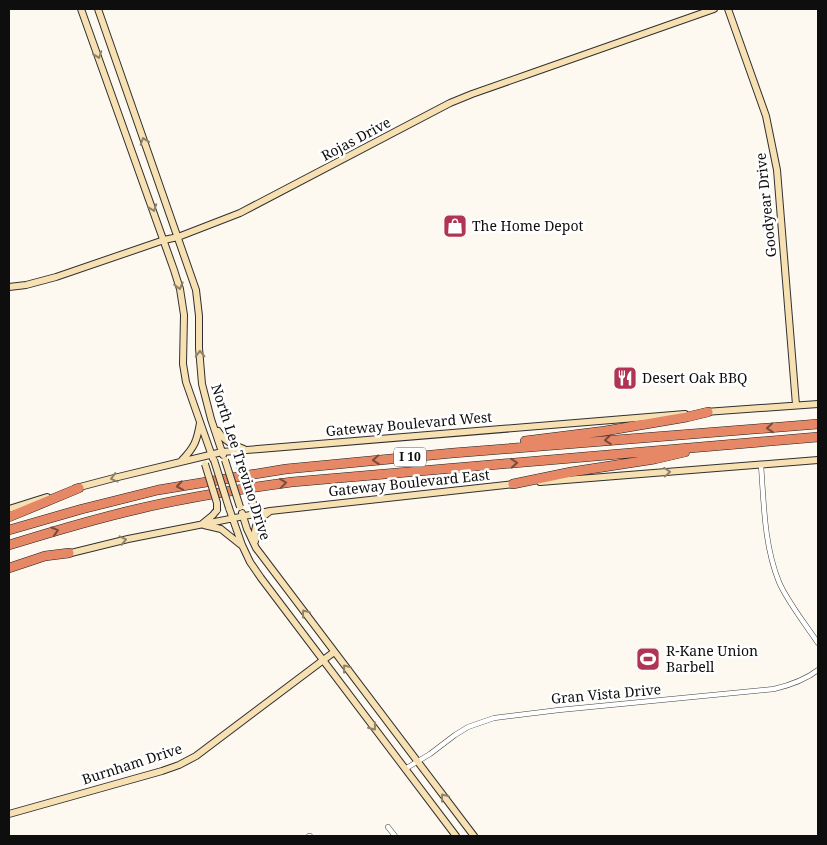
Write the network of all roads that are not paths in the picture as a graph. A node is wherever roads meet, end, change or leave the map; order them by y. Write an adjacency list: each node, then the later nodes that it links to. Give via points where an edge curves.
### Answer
1 (82, 9): 6 (main road, North Lee Trevino Drive, one-way to 6)
2 (98, 9): 5 (main road, North Lee Trevino Drive, one-way to 2)
3 (714, 9): 5 (main road, Rojas Drive, via 450,103 240,213)
4 (728, 9): 9 (main road, Goodyear Drive, via 766,116 777,170)
5 (178, 237): 6 (main road, Rojas Drive); 11 (main road, North Lee Trevino Drive, one-way to 5, via 200,373 196,290)
6 (164, 240): 7 (main road, Rojas Drive, via 56,277); 12 (main road, North Lee Trevino Drive, one-way to 12, via 182,301 186,382)
7 (9, 287)
8 (818, 404): 9 (main road, Gateway Boulevard West)
9 (796, 406): 10 (main road, Gateway Boulevard West)
10 (708, 412): 16 (main road, Gateway Boulevard West); 18 (highway, via 605,432)
11 (211, 419): 16 (main road, via 223,438 233,446); 17 (main road, North Lee Trevino Drive)
12 (200, 422): 19 (main road, North Lee Trevino Drive); 22 (main road, via 195,445)
13 (818, 424): 18 (highway, I 10, one-way to 18)
14 (818, 437): 15 (highway, I 10)
15 (702, 447): 24 (highway, via 655,459); 33 (highway, I 10, one-way to 15, via 138,509 268,485)
16 (248, 450): 17 (main road, Gateway Boulevard West); 27 (main road, bridge, via 241,456 239,464 252,502 254,506)
17 (222, 452): 19 (main road, Gateway Boulevard West); 28 (main road, North Lee Trevino Drive, bridge)
18 (453, 453): 32 (highway, I 10, one-way to 32, via 286,469 167,488)
19 (213, 457): 20 (main road, Gateway Boulevard West); 30 (main road, North Lee Trevino Drive, bridge)
20 (193, 459): 22 (main road, Gateway Boulevard West); 31 (main road, bridge, via 206,464 217,503 217,510)
21 (818, 460): 23 (main road, Gateway Boulevard East)
22 (181, 462): 25 (main road, Gateway Boulevard West, one-way to 25)
23 (761, 465): 24 (main road, Gateway Boulevard East, one-way to 23); 38 (street, via 772,562 782,587)
24 (513, 484): 27 (main road, Gateway Boulevard East)
25 (79, 488): 26 (main road, Gateway Boulevard West); 29 (highway)
26 (9, 509)
27 (270, 511): 28 (main road, Gateway Boulevard East); 35 (main road, via 254,531)
28 (243, 516): 30 (main road, Gateway Boulevard East); 35 (main road, North Lee Trevino Drive)
29 (9, 517)
30 (233, 518): 31 (main road, Gateway Boulevard East); 34 (main road, North Lee Trevino Drive)
31 (201, 525): 34 (main road, via 221,529); 36 (main road, Gateway Boulevard East, one-way to 31)
32 (9, 530)
33 (9, 545)
34 (242, 545): 40 (main road, North Lee Trevino Drive, via 261,578)
35 (256, 548): 39 (main road, North Lee Trevino Drive, one-way to 35)
36 (69, 553): 37 (highway, via 45,556)
37 (9, 569)
38 (818, 643)
39 (334, 652): 40 (main road, Burnham Drive); 42 (main road, North Lee Trevino Drive, one-way to 39)
40 (323, 660): 43 (main road, North Lee Trevino Drive, one-way to 43); 44 (main road, Burnham Drive, via 196,756 178,765)
41 (818, 670): 42 (street, Gran Vista Drive, via 801,681 774,689 488,719 468,727)
42 (417, 762): 43 (street, Gran Vista Drive); 48 (main road, North Lee Trevino Drive, one-way to 42)
43 (405, 769): 47 (main road, North Lee Trevino Drive)
44 (9, 814)
45 (388, 827): 46 (street)
46 (395, 836)
47 (456, 836)
48 (474, 836)

